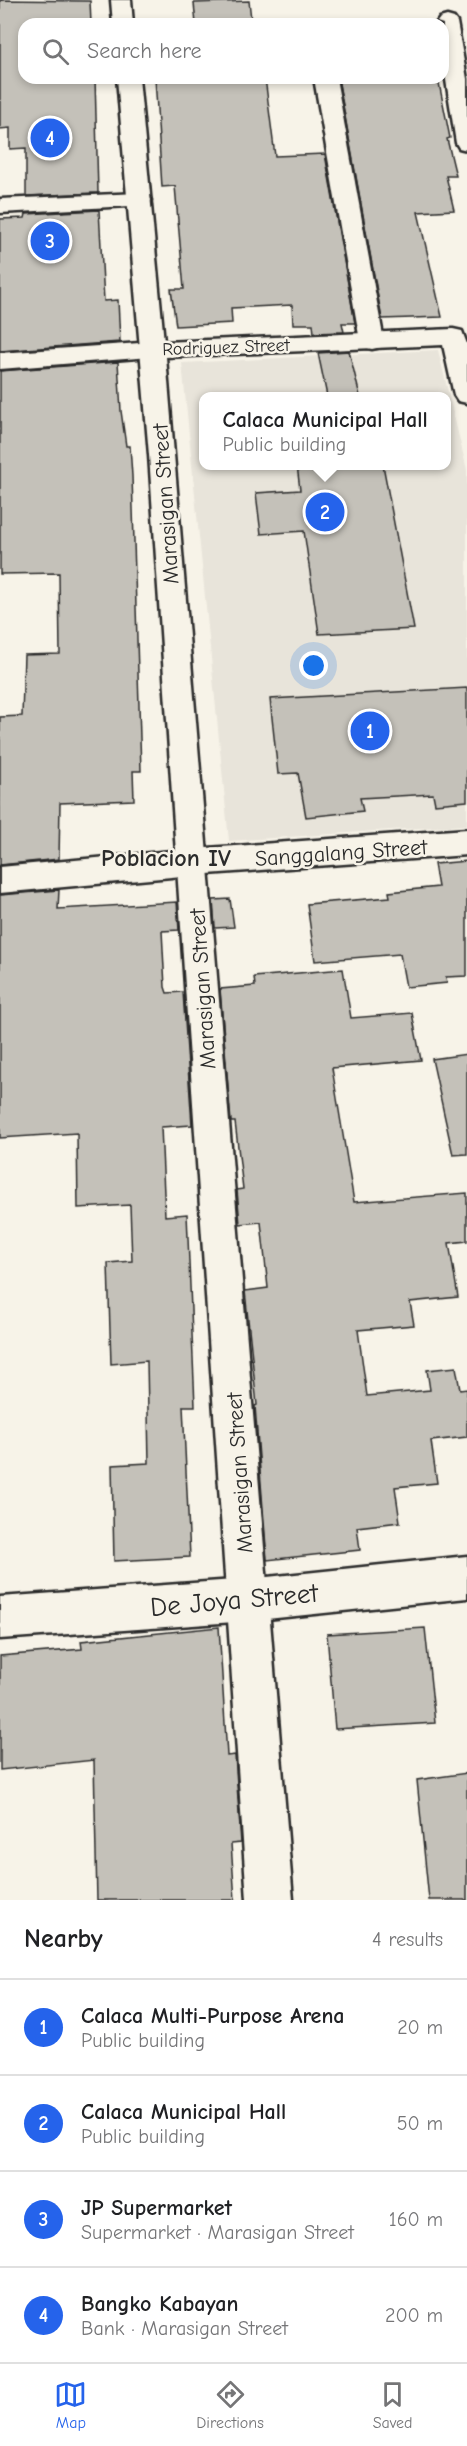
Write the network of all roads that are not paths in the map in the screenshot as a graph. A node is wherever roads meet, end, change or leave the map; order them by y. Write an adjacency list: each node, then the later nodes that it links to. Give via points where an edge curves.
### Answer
1 (121, 0): 2 (main road)
2 (122, 18)
3 (449, 34): 6 (main road)
4 (129, 84): 7 (main road, Marasigan Street)
5 (326, 84): 10 (main road)
6 (467, 143)
7 (140, 200): 8 (main road); 11 (main road, Marasigan Street)
8 (0, 206)
9 (460, 336): 10 (main road, Rodriguez Street); 13 (main road)
10 (372, 341): 11 (main road, Rodriguez Street)
11 (154, 350): 12 (main road, Rodriguez Street); 15 (main road, Marasigan Street)
12 (0, 361)
13 (467, 395)
14 (467, 842): 15 (main road, Sanggalang Street)
15 (192, 862): 16 (main road, Sanggalang Street); 18 (main road, Marasigan Street)
16 (0, 880)
17 (467, 1577): 18 (main road, De Joya Street)
18 (248, 1600): 19 (main road, De Joya Street); 20 (main road, Marasigan Street)
19 (0, 1618)
20 (270, 1900)

